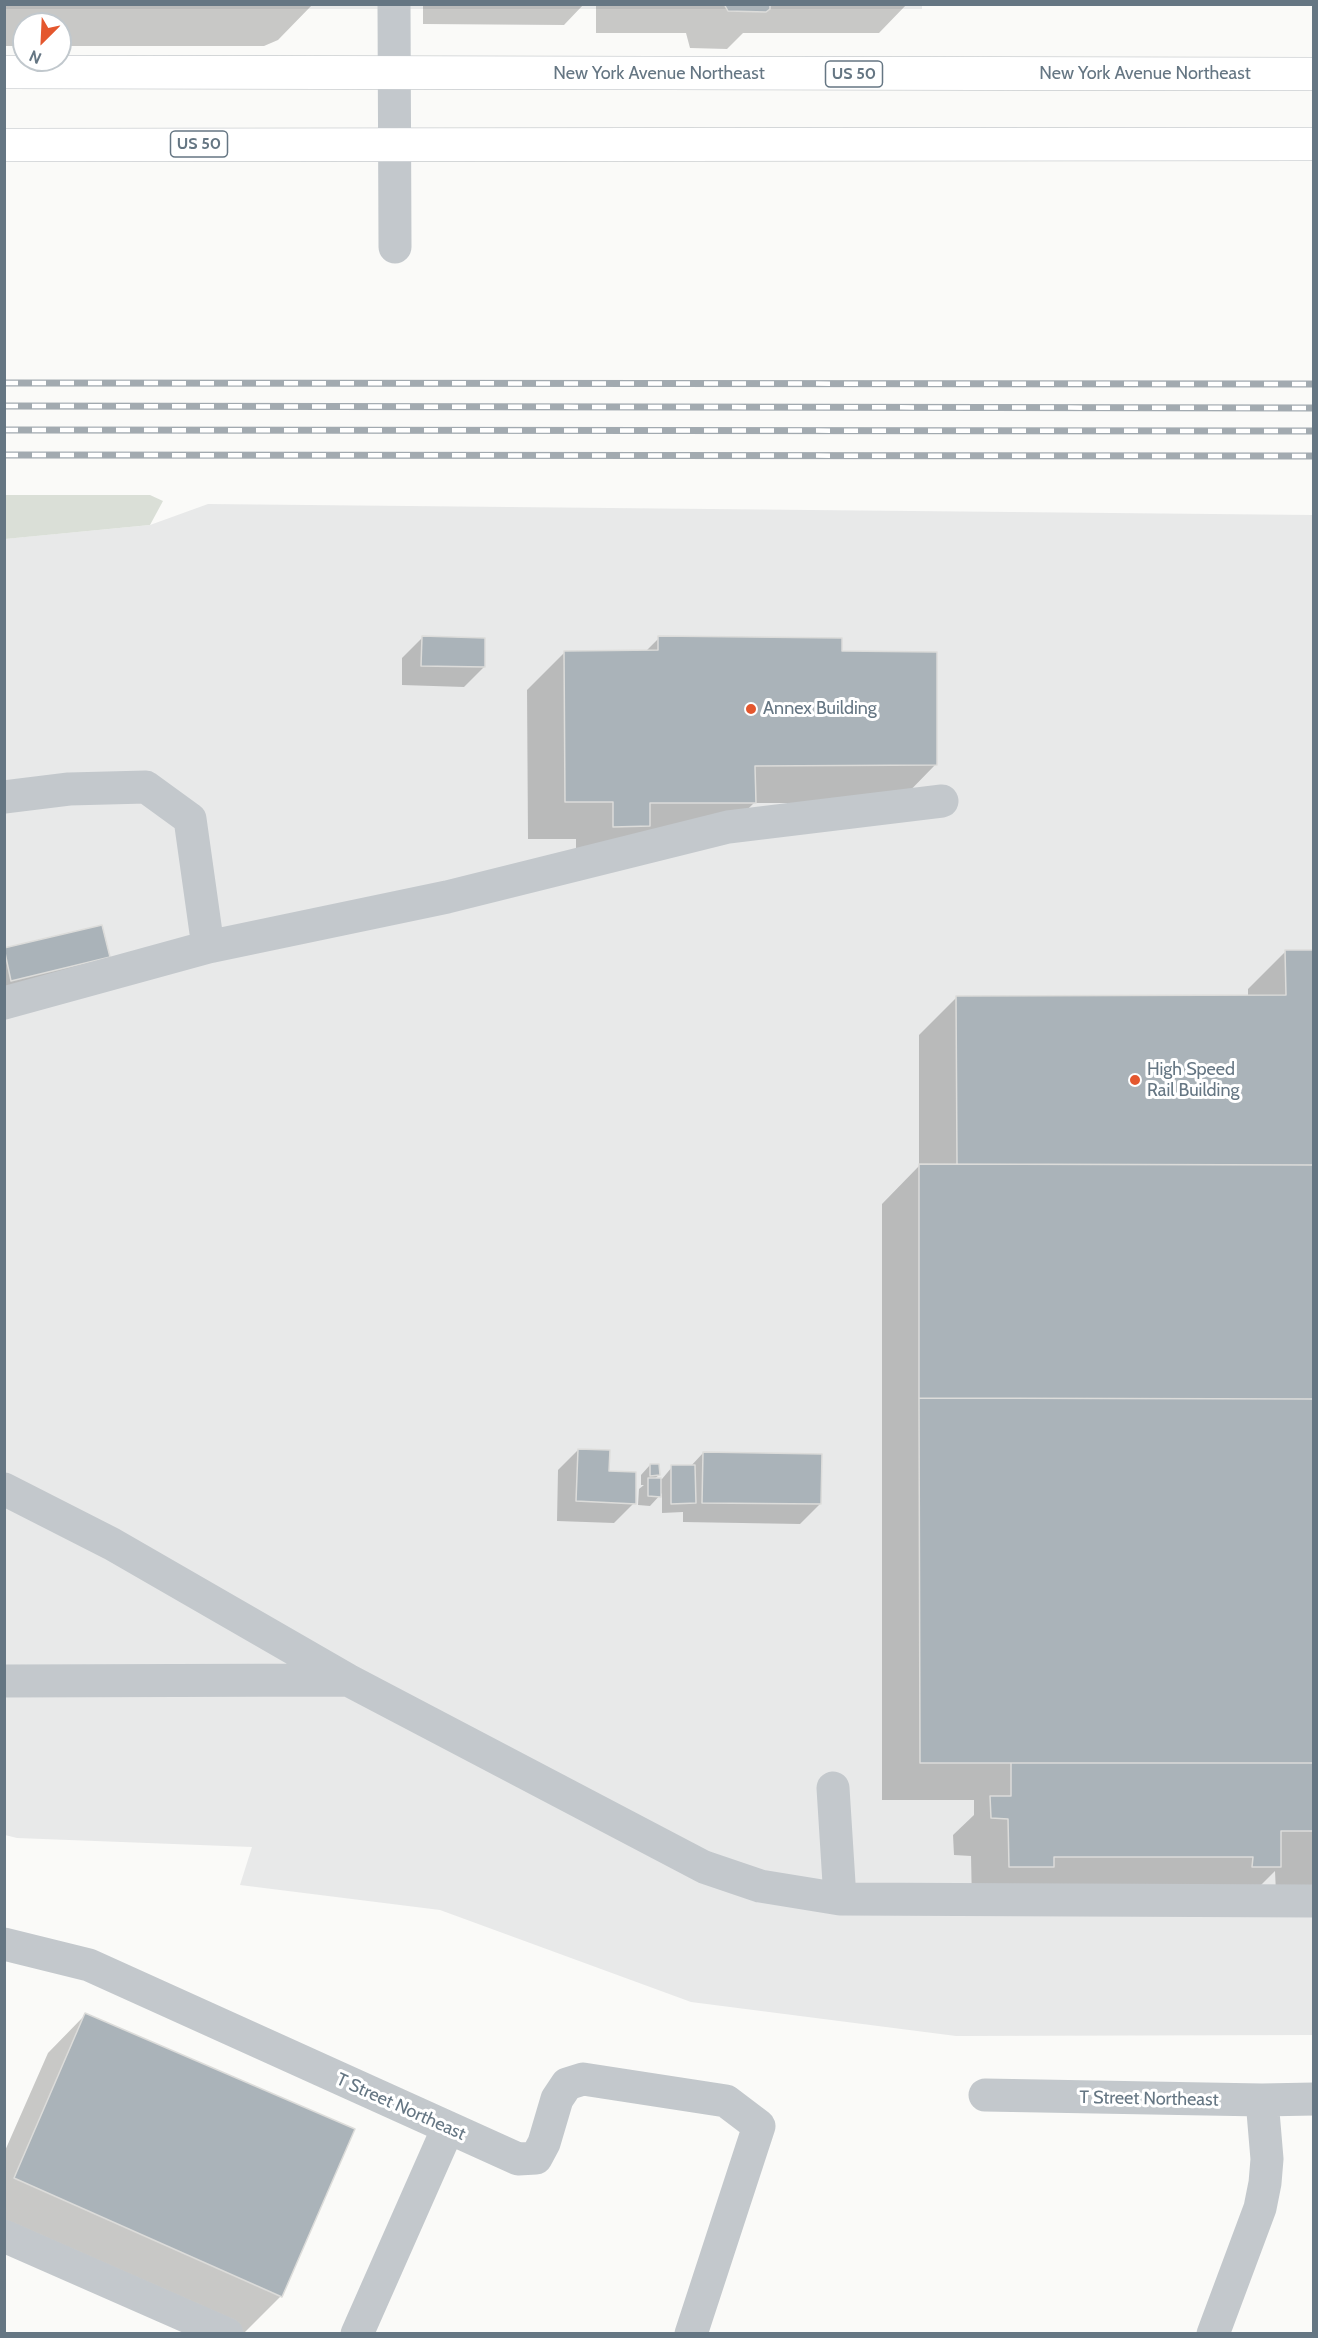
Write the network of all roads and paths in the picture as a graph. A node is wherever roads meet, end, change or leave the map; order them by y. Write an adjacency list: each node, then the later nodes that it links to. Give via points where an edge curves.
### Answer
1 (394, 4): 3 (street)
2 (4, 72): 3 (highway, New York Avenue Northeast / US 50)
3 (394, 73): 4 (highway, New York Avenue Northeast / US 50); 5 (street)
4 (1314, 74)
5 (394, 144): 6 (highway, US 50); 7 (highway, US 50); 8 (street)
6 (1314, 144)
7 (4, 145)
8 (395, 247)
9 (4, 797): 11 (street, via 69,789 146,787 190,819)
10 (942, 801): 11 (street, via 729,827 447,897)
11 (208, 947): 12 (street)
12 (4, 1003)
13 (4, 1489): 14 (street, via 112,1544)
14 (348, 1680): 15 (street); 17 (street, via 704,1867 760,1886)
15 (4, 1681)
16 (834, 1788): 17 (street)
17 (840, 1899): 18 (street)
18 (1314, 1901)
19 (4, 1944): 23 (street, T Street Northeast, via 89,1965)
20 (985, 2095): 22 (street, T Street Northeast)
21 (1314, 2098): 22 (street, T Street Northeast)
22 (1262, 2100): 28 (street, via 1267,2159 1260,2208)
23 (448, 2128): 26 (street); 27 (street, T Street Northeast, via 518,2159 536,2158 558,2099 567,2084 583,2079 726,2101 759,2126)
24 (4, 2236): 25 (street)
25 (227, 2334)
26 (357, 2334)
27 (691, 2334)
28 (1213, 2334)

